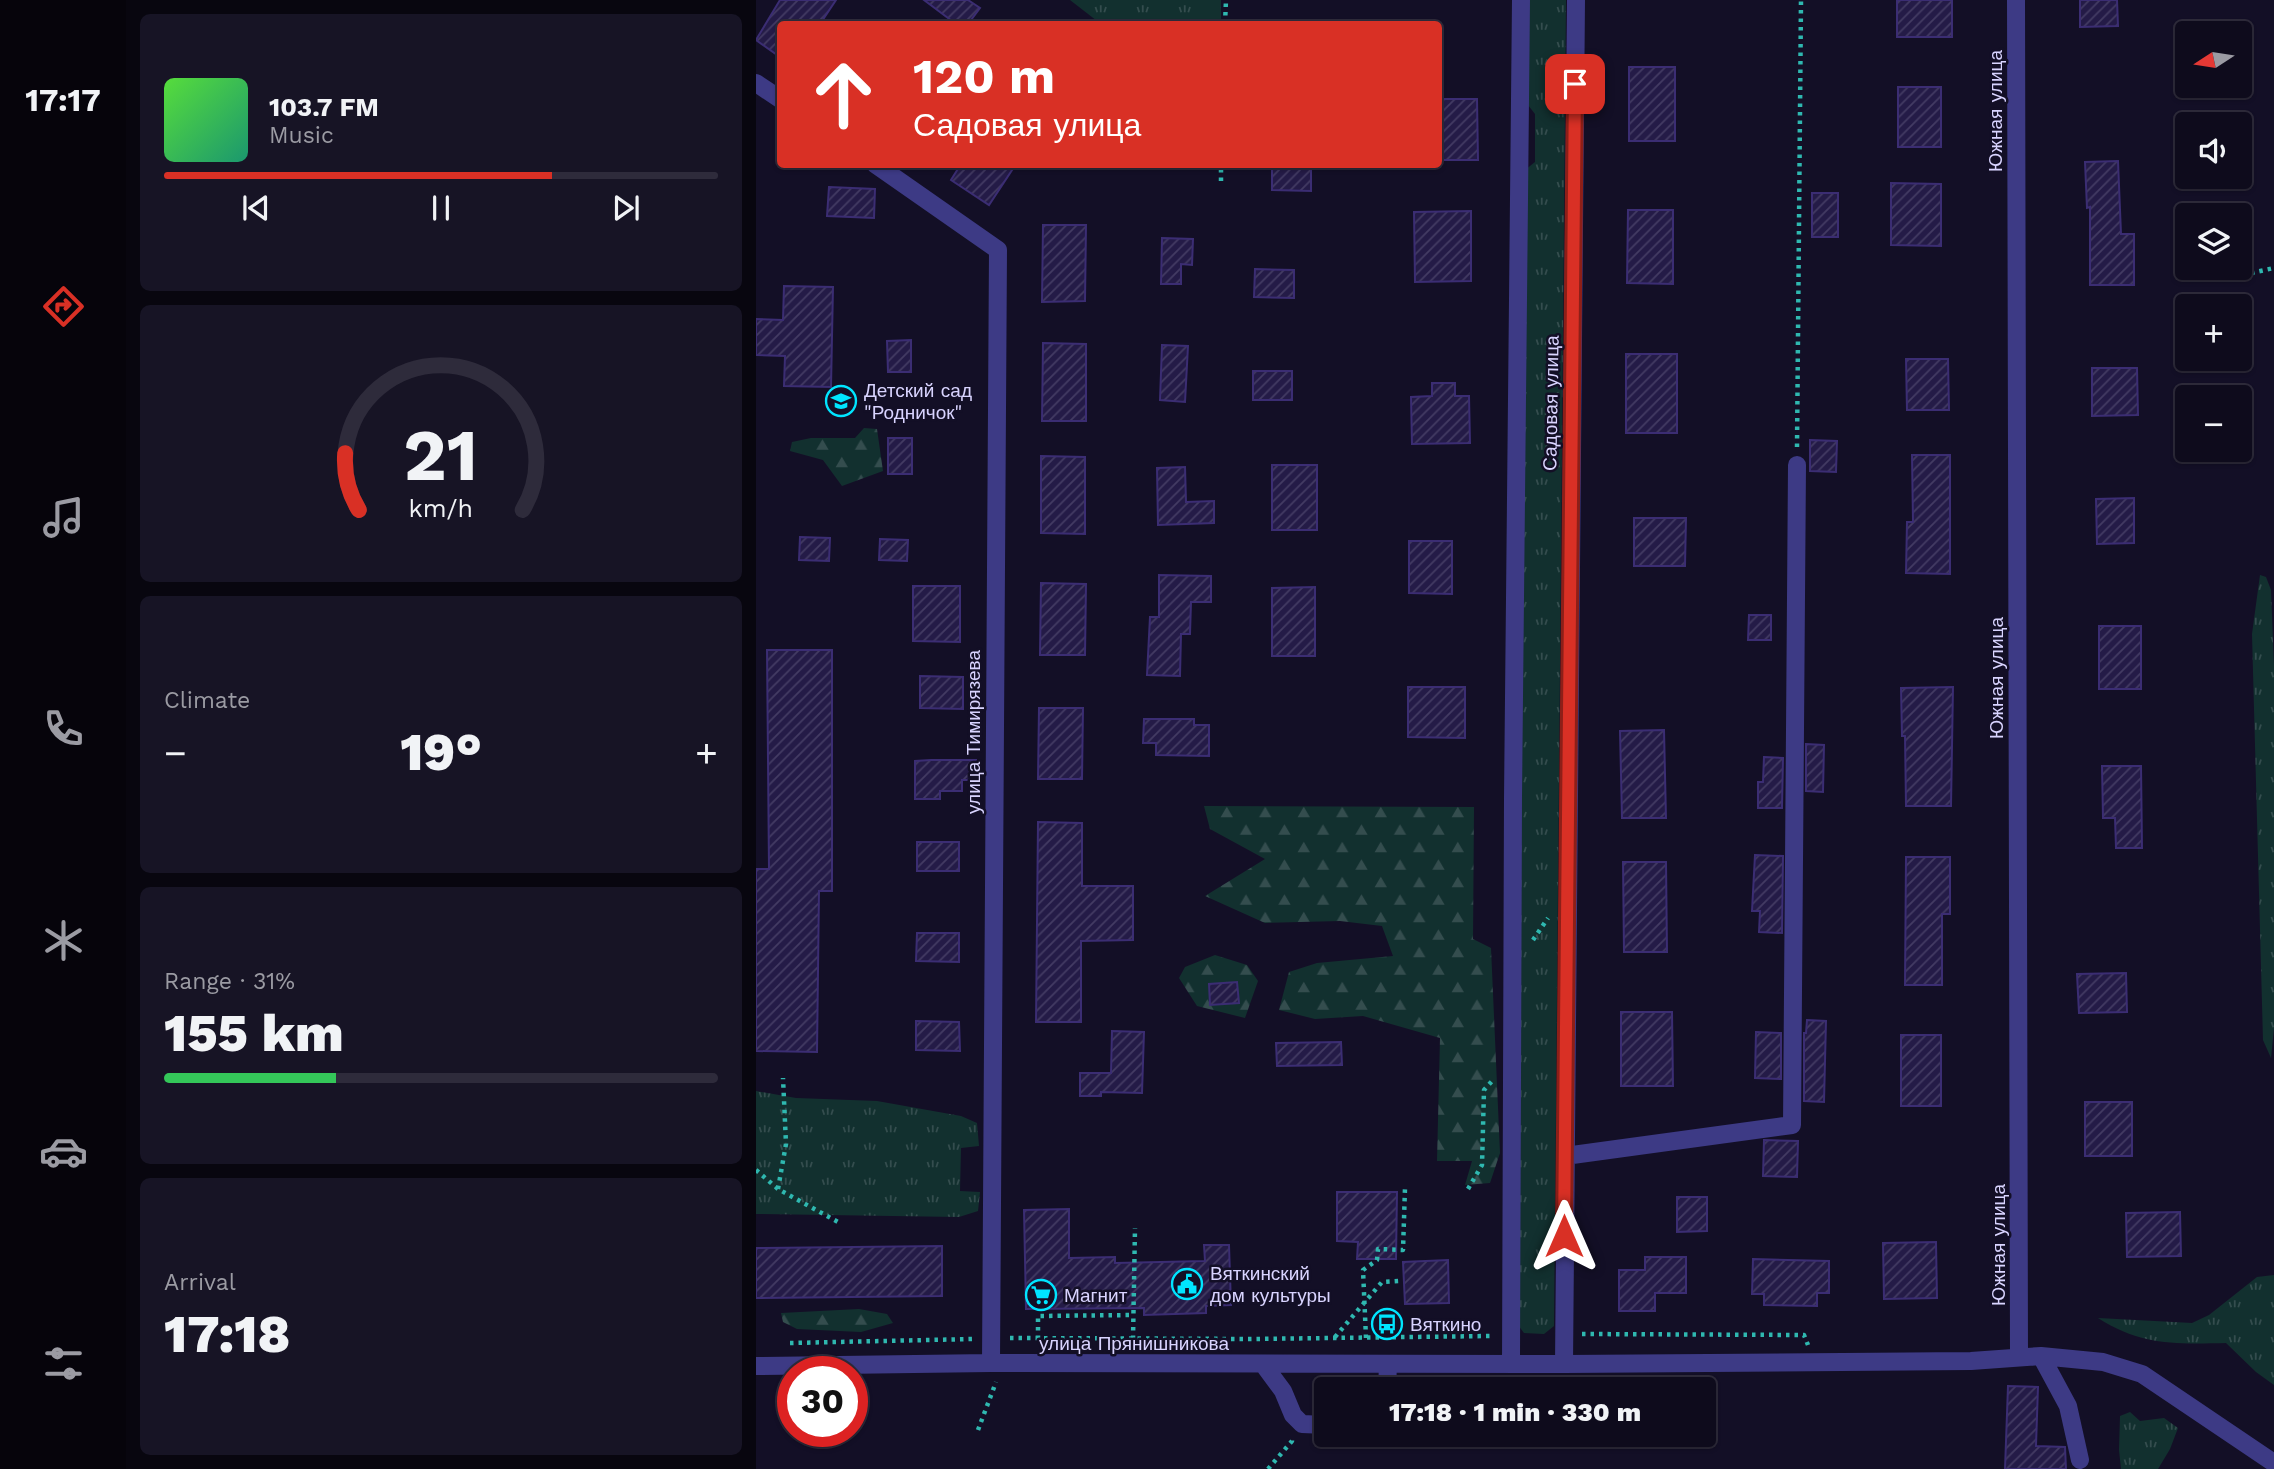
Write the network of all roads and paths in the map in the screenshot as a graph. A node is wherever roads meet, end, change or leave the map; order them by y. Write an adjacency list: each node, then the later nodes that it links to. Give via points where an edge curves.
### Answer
1 (1226, 0): 6 (path)
2 (1521, 0): 16 (street)
3 (1576, 0): 19 (street, Садовая улица)
4 (1801, 0): 14 (path)
5 (2016, 0): 38 (street, Южная улица)
6 (1225, 21)
7 (756, 83): 8 (street)
8 (777, 97)
9 (881, 168): 31 (street, улица Тимирязева, via 998,250)
10 (1221, 168): 11 (path)
11 (1221, 181)
12 (2274, 268): 13 (path)
13 (2252, 273)
14 (1797, 465): 19 (street, via 1792,1125)
15 (1551, 914): 16 (path)
16 (1513, 969): 40 (street)
17 (783, 1079): 22 (path, via 786,1144)
18 (1484, 1090): 23 (path, via 1482,1165)
19 (1564, 1156): 29 (street, Садовая улица)
20 (756, 1170): 22 (path)
21 (1405, 1188): 27 (path, via 1403,1250 1378,1250 1377,1260 1363,1270)
22 (778, 1189): 24 (path)
23 (1468, 1189)
24 (838, 1222)
25 (1135, 1228): 28 (path)
26 (1399, 1281): 27 (path, via 1382,1282)
27 (1365, 1303): 32 (path); 33 (path)
28 (1134, 1315): 34 (path, via 1038,1316); 35 (path)
29 (1564, 1334): 39 (path, via 1804,1335); 44 (street, Садовая улица)
30 (1496, 1336): 33 (path)
31 (991, 1338): 34 (path); 36 (path); 41 (street, улица Тимирязева)
32 (1335, 1338): 33 (path); 35 (path)
33 (1366, 1338)
34 (1038, 1339): 35 (path)
35 (1133, 1339)
36 (784, 1343)
37 (2041, 1356): 38 (street, улица Прянишникова); 50 (street, via 2068,1406); 51 (street, улица Прянишникова, via 2103,1362 2142,1374)
38 (2019, 1357): 39 (street, улица Прянишникова)
39 (1816, 1362): 44 (street, улица Прянишникова)
40 (1511, 1363): 43 (street, улица Прянишникова); 44 (street, улица Прянишникова)
41 (996, 1364): 42 (street, улица Прянишникова); 45 (street, улица Прянишникова); 48 (path, via 995,1390)
42 (1263, 1364): 43 (street, улица Прянишникова); 47 (street, via 1283,1391 1293,1415 1302,1424)
43 (1388, 1364): 46 (street)
44 (1564, 1364)
45 (756, 1366)
46 (1388, 1377)
47 (1314, 1424)
48 (978, 1430)
49 (1292, 1441): 52 (path)
50 (2080, 1460)
51 (2274, 1464)
52 (1268, 1469)

